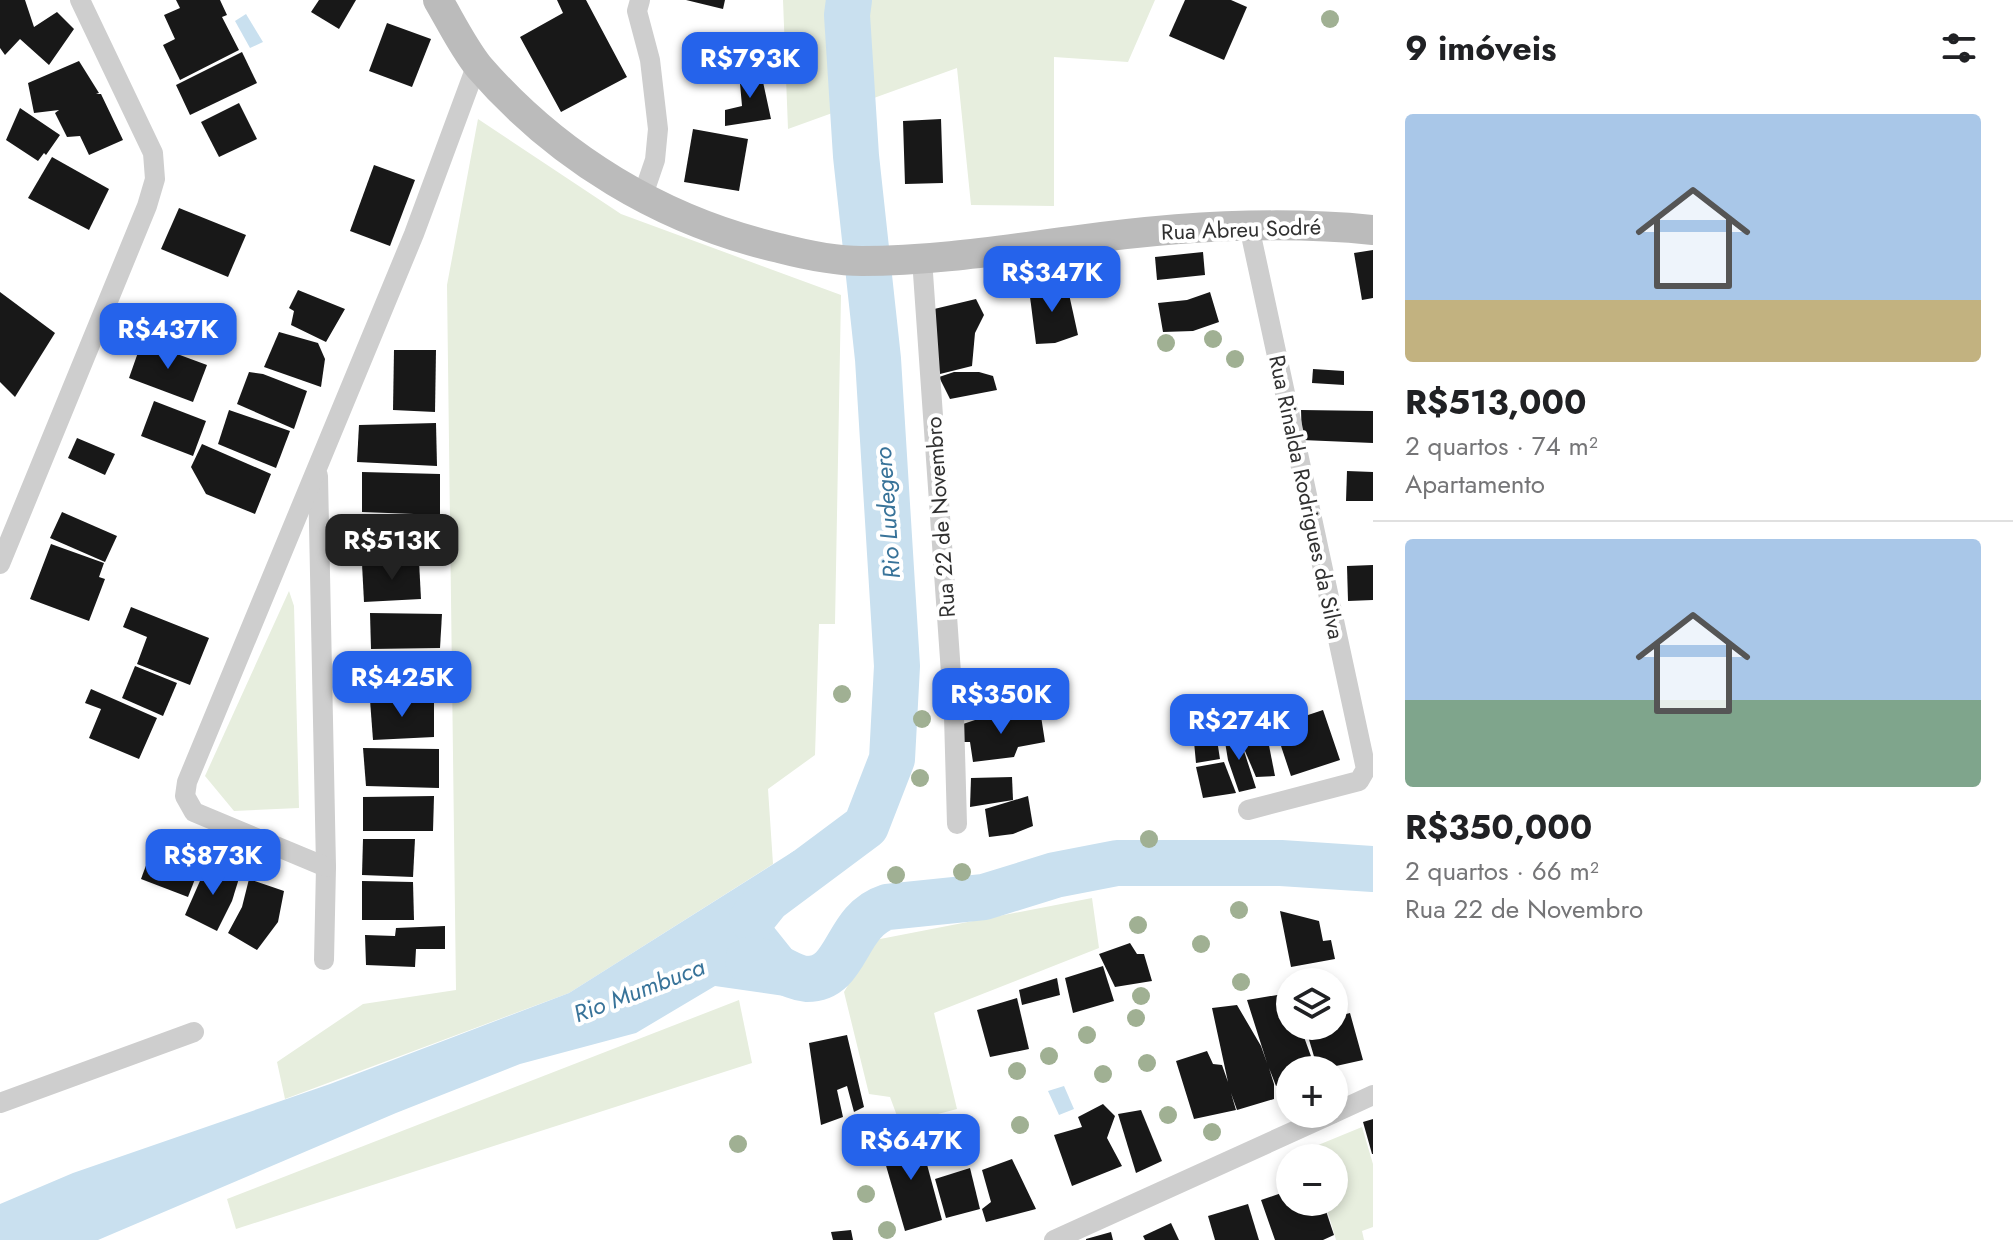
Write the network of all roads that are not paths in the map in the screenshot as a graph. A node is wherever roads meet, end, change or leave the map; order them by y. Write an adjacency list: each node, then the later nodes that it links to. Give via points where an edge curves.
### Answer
1 (80, 0): 10 (street, via 153,153 155,179)
2 (438, 0): 4 (main road, Rua Abreu Sodré)
3 (636, 4): 5 (street, via 650,60 658,129 655,160)
4 (477, 64): 5 (main road, Rua Abreu Sodré, via 521,112 575,156); 9 (street)
5 (642, 198): 8 (main road, Rua Abreu Sodré, via 749,241 810,256)
6 (1249, 226): 7 (main road, Rua Abreu Sodré); 8 (main road, Rua Abreu Sodré); 11 (street, Rua Rinalda Rodrigues da Silva, via 1366,769 1359,781)
7 (1373, 230)
8 (922, 259): 12 (street, Rua 22 de Novembro)
9 (318, 468): 13 (street); 13 (street, via 185,796 194,812 209,820)
10 (0, 564)
11 (1248, 810)
12 (957, 824)
13 (326, 867): 14 (street)
14 (324, 960)
15 (194, 1032): 17 (street)
16 (1373, 1095): 18 (street)
17 (0, 1103)
18 (1348, 1107)
19 (1302, 1128): 20 (street)
20 (1054, 1240)

